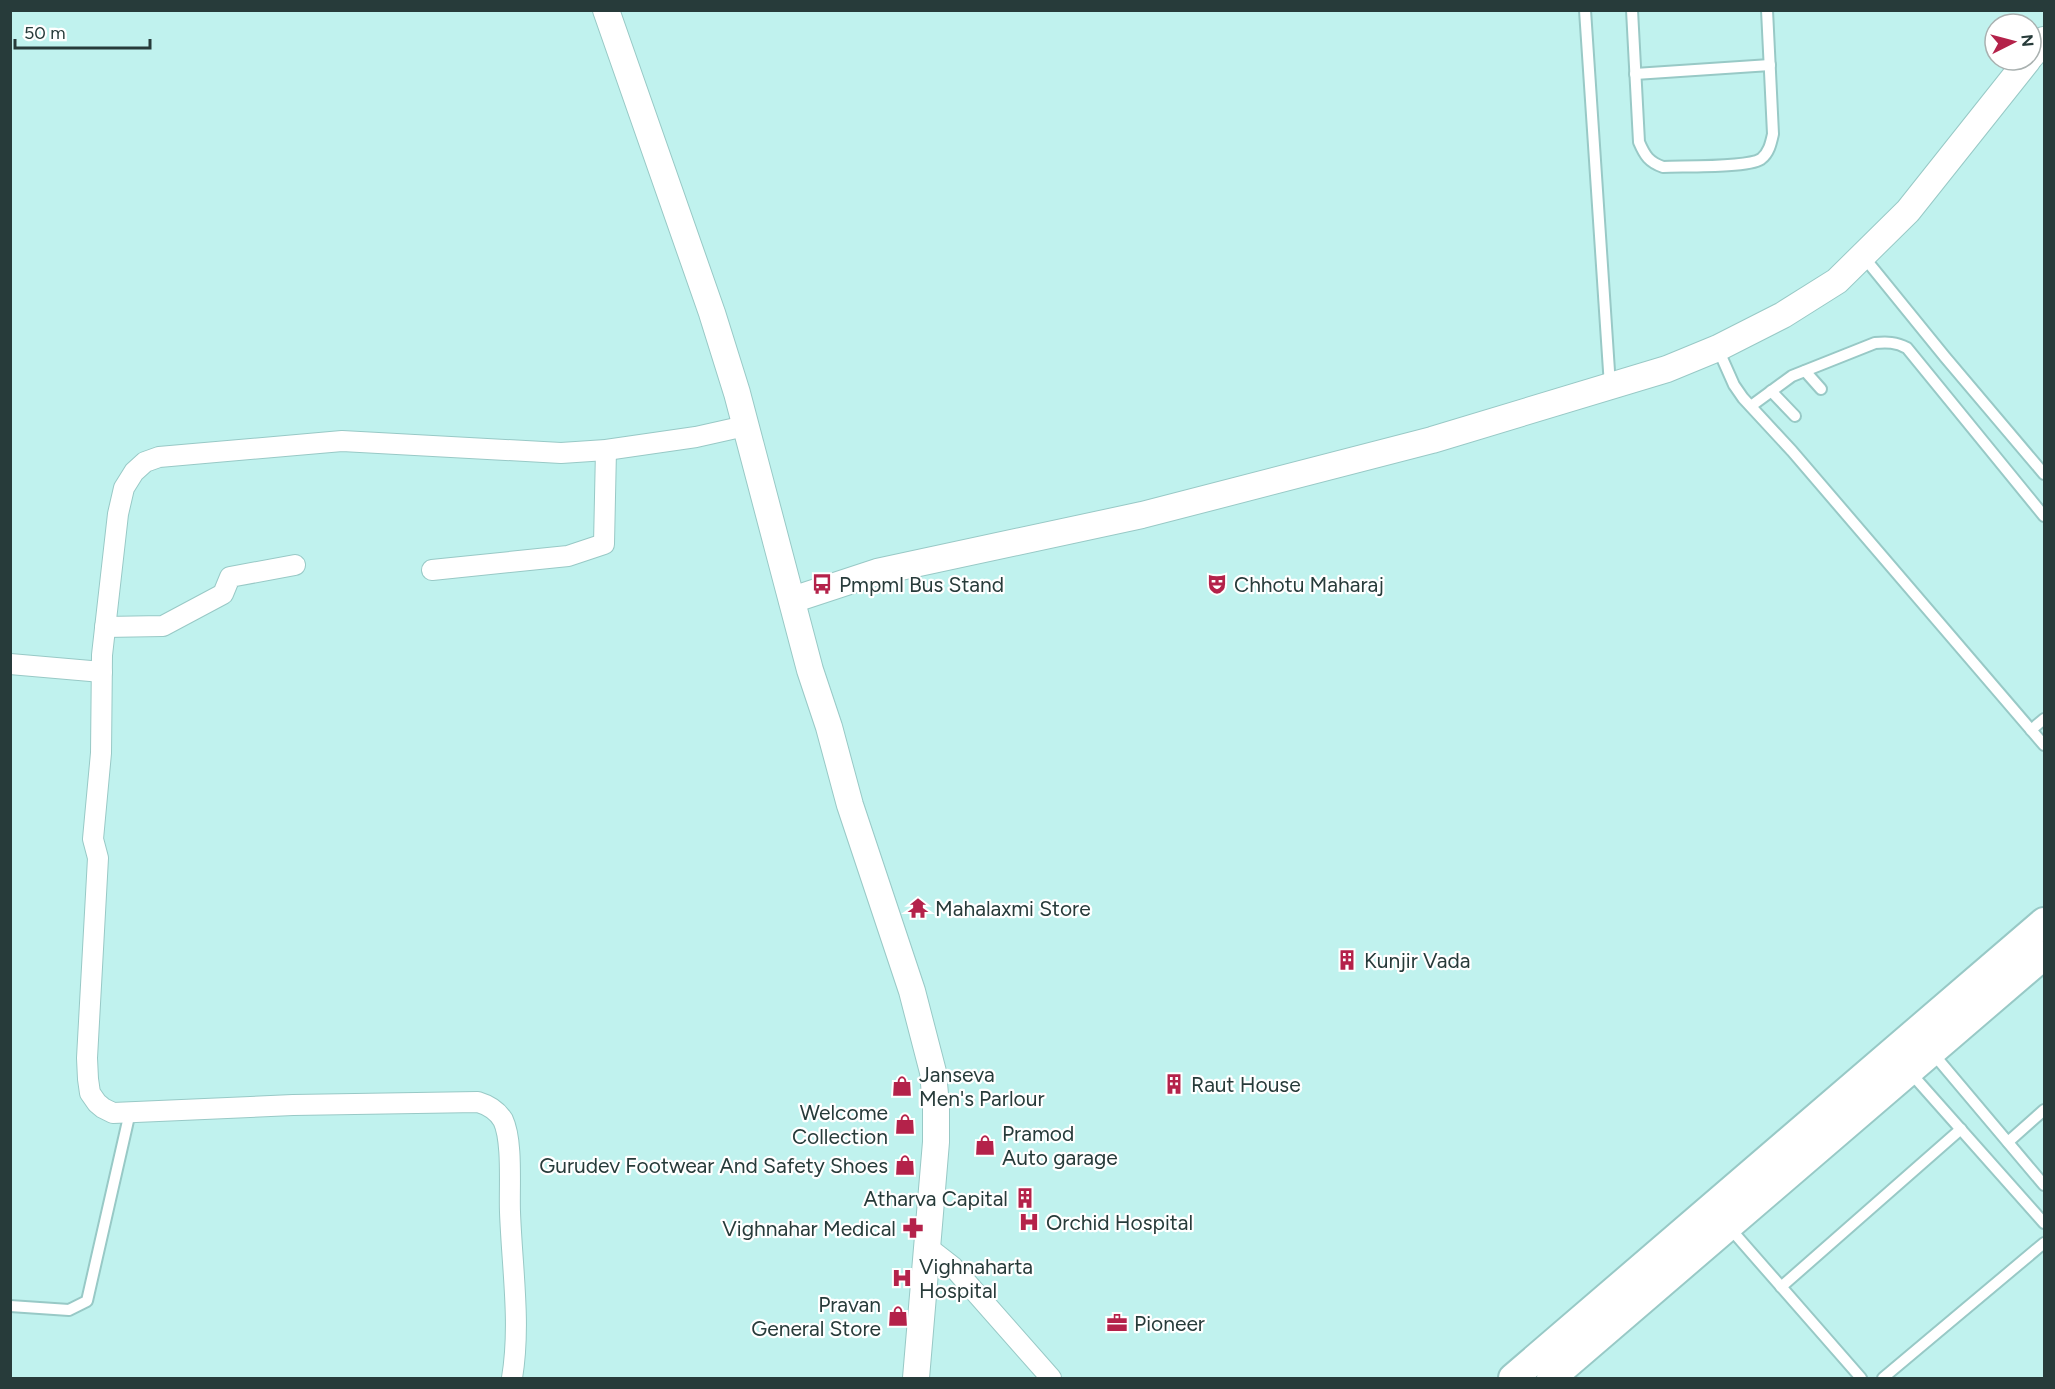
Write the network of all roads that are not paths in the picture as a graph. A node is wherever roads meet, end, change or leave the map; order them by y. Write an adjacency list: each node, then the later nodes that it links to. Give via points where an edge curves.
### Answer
1 (606, 10): 16 (street, via 712,313)
2 (1585, 10): 11 (lane)
3 (1632, 10): 7 (lane)
4 (1767, 10): 5 (lane)
5 (1770, 65): 7 (lane); 7 (lane, via 1770,148 1761,159 1747,164 1663,167 1646,157 1639,142)
6 (2018, 72): 8 (street, via 1908,211)
7 (1635, 74)
8 (1863, 256): 9 (street, via 1837,281 1792,310); 18 (lane)
9 (1718, 348): 11 (street); 14 (lane, via 1734,386)
10 (1805, 370): 12 (lane); 13 (lane); 19 (lane, via 1875,343 1889,342 1907,348)
11 (1610, 386): 22 (street, via 1432,440 1142,515 877,572)
12 (1821, 389)
13 (1771, 391): 14 (lane); 15 (lane)
14 (1751, 406): 27 (lane)
15 (1795, 416)
16 (745, 426): 17 (street); 22 (street)
17 (606, 450): 21 (street, via 604,544 568,555); 23 (street, via 561,453 342,441 159,457 145,462 124,488 117,514)
18 (2044, 474)
19 (2044, 516)
20 (295, 565): 23 (street, via 230,578 223,594 164,626)
21 (432, 570)
22 (792, 600): 41 (street, via 850,805 912,992 933,1072 936,1142)
23 (105, 627): 25 (street)
24 (10, 664): 25 (street)
25 (102, 672): 34 (street, via 101,753 93,839 98,858 88,1079 90,1093 103,1108 113,1113)
26 (2044, 718): 27 (lane)
27 (2031, 730): 28 (lane)
28 (2044, 746)
29 (2044, 922): 31 (main road)
30 (2044, 955): 31 (main road)
31 (1924, 1042): 32 (main road); 36 (lane)
32 (1901, 1062): 35 (lane); 38 (main road)
33 (2044, 1110): 36 (lane)
34 (130, 1112): 43 (lane, via 87,1301 69,1310); 44 (street, via 443,1102 478,1102 489,1106 503,1121 508,1153 516,1318)
35 (1960, 1129): 39 (lane); 42 (lane)
36 (2008, 1142): 37 (lane)
37 (2044, 1185)
38 (1720, 1216): 42 (lane); 47 (main road); 48 (main road)
39 (2044, 1223)
40 (2044, 1243): 50 (lane)
41 (926, 1246): 45 (street); 46 (street, via 953,1267)
42 (1781, 1287): 49 (lane)
43 (10, 1306)
44 (512, 1378)
45 (916, 1378)
46 (1051, 1378)
47 (1513, 1378)
48 (1551, 1378)
49 (1861, 1378)
50 (1882, 1378)

